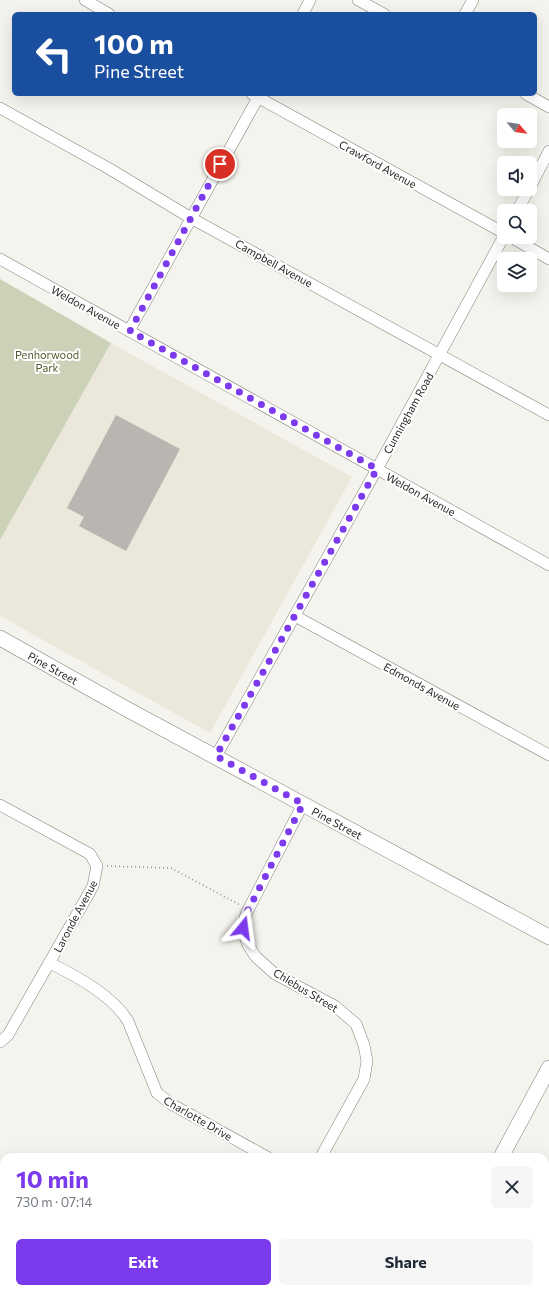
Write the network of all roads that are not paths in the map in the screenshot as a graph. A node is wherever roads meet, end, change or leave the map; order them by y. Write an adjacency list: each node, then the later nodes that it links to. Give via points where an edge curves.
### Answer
1 (84, 0): 5 (street)
2 (310, 0): 6 (street)
3 (358, 0): 7 (street)
4 (473, 0): 8 (street)
5 (106, 12)
6 (303, 12)
7 (380, 12)
8 (467, 12)
9 (255, 96): 16 (street)
10 (258, 96): 17 (street, Crawford Avenue)
11 (530, 96): 12 (street)
12 (549, 107)
13 (0, 108): 16 (street, Campbell Avenue)
14 (549, 151): 15 (street)
15 (537, 173)
16 (191, 218): 22 (street); 23 (street, Campbell Avenue)
17 (497, 231)
18 (499, 244): 23 (street, Cunningham Road)
19 (522, 244): 20 (street)
20 (549, 259)
21 (0, 260): 22 (street, Weldon Avenue)
22 (130, 331): 25 (street, Weldon Avenue)
23 (440, 354): 24 (street, Campbell Avenue); 25 (street, Cunningham Road)
24 (549, 415)
25 (377, 469): 26 (street, Weldon Avenue); 27 (street, Cunningham Road)
26 (549, 565)
27 (295, 616): 29 (street, Edmonds Avenue); 30 (street, Cunningham Road)
28 (0, 638): 30 (street, Pine Street)
29 (549, 755)
30 (216, 756): 31 (street, Pine Street)
31 (303, 804): 33 (street, Pine Street); 38 (street, Chlebus Street, via 248,910 243,928 248,945 256,957 275,974 335,1006 356,1024 364,1045 367,1061 364,1079)
32 (0, 805): 34 (street, Laronde Avenue, via 90,854 97,866 92,886)
33 (549, 937)
34 (50, 962): 35 (street, Laronde Avenue, via 8,1035); 37 (street, Charlotte Drive, via 76,976 122,1011 157,1093 173,1105)
35 (0, 1042)
36 (549, 1068): 39 (street)
37 (260, 1153)
38 (323, 1153)
39 (503, 1153)

